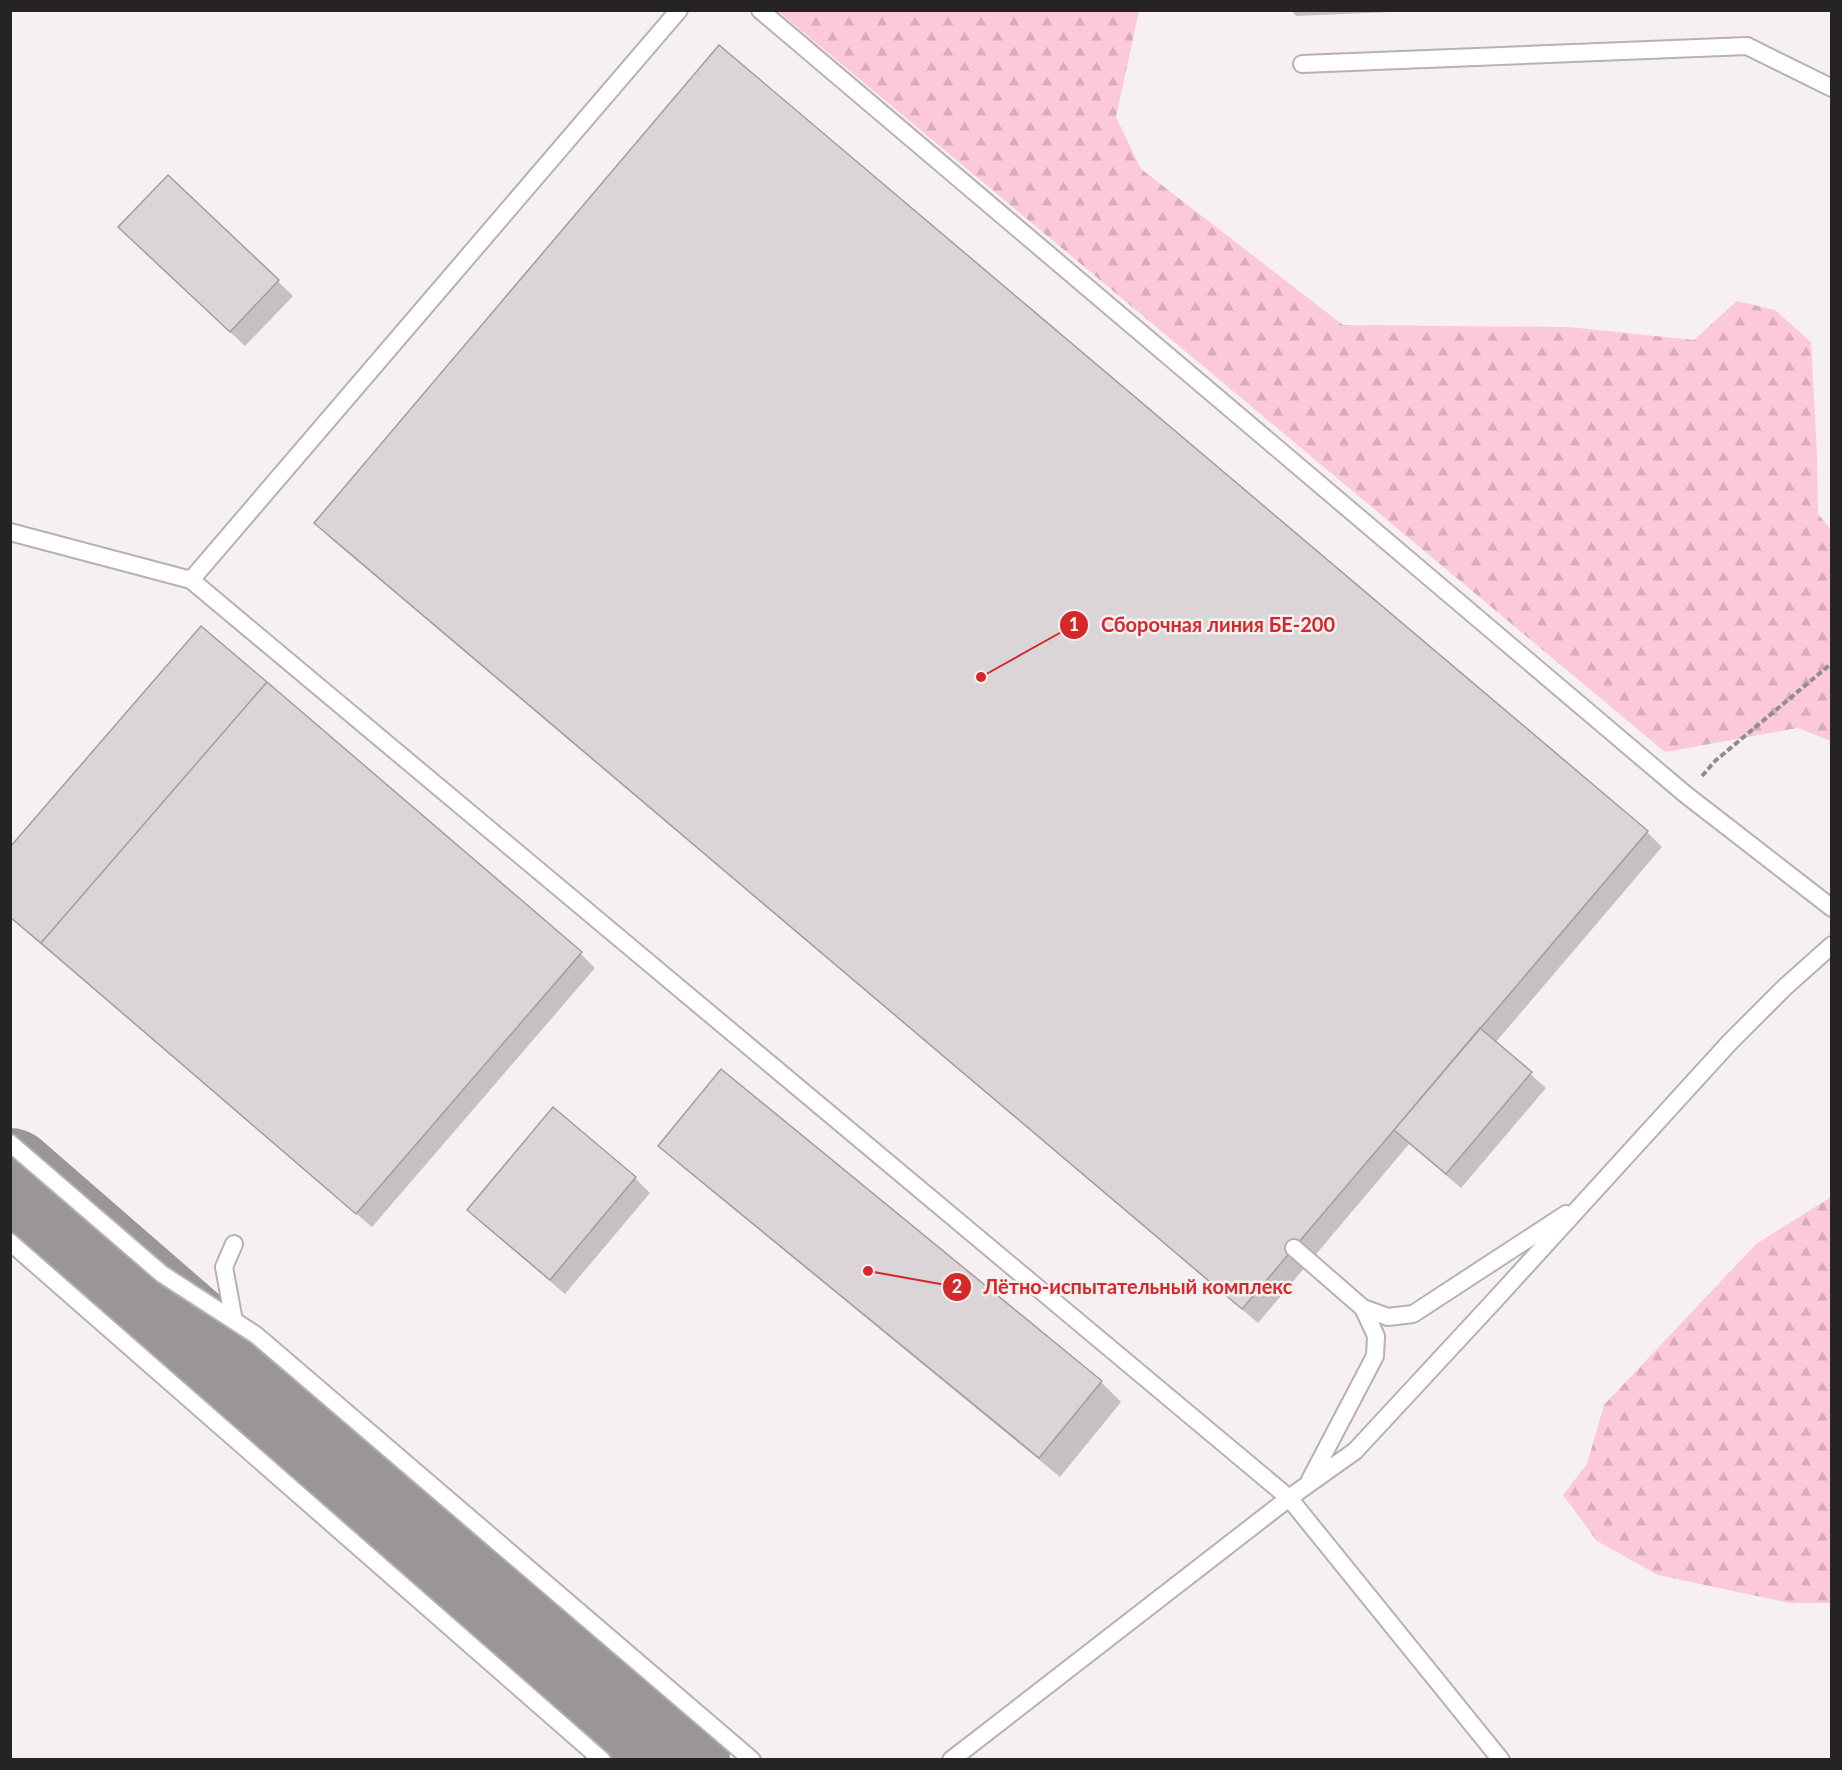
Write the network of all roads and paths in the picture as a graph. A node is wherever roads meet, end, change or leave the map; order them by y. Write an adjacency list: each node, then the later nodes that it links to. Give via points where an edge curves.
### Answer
1 (679, 10): 6 (lane)
2 (760, 10): 8 (lane)
3 (1302, 64): 4 (lane, via 1747,46)
4 (1832, 88)
5 (10, 532): 6 (lane)
6 (191, 580): 19 (lane)
7 (1832, 663): 8 (path, via 1715,761)
8 (1685, 794): 9 (lane)
9 (1832, 908)
10 (1832, 945): 12 (lane, via 1730,1042)
11 (10, 1143): 17 (lane, via 162,1274)
12 (1585, 1201): 16 (lane, via 1413,1314 1388,1317); 18 (lane, via 1355,1451)
13 (10, 1242): 20 (lane)
14 (234, 1244): 17 (lane, via 224,1268)
15 (1294, 1248): 16 (lane)
16 (1363, 1308): 18 (lane, via 1376,1336 1375,1356)
17 (234, 1321): 21 (lane, via 256,1335)
18 (1309, 1484): 19 (lane)
19 (1289, 1498): 22 (lane); 23 (lane)
20 (602, 1760)
21 (752, 1760)
22 (951, 1760)
23 (1501, 1760)

